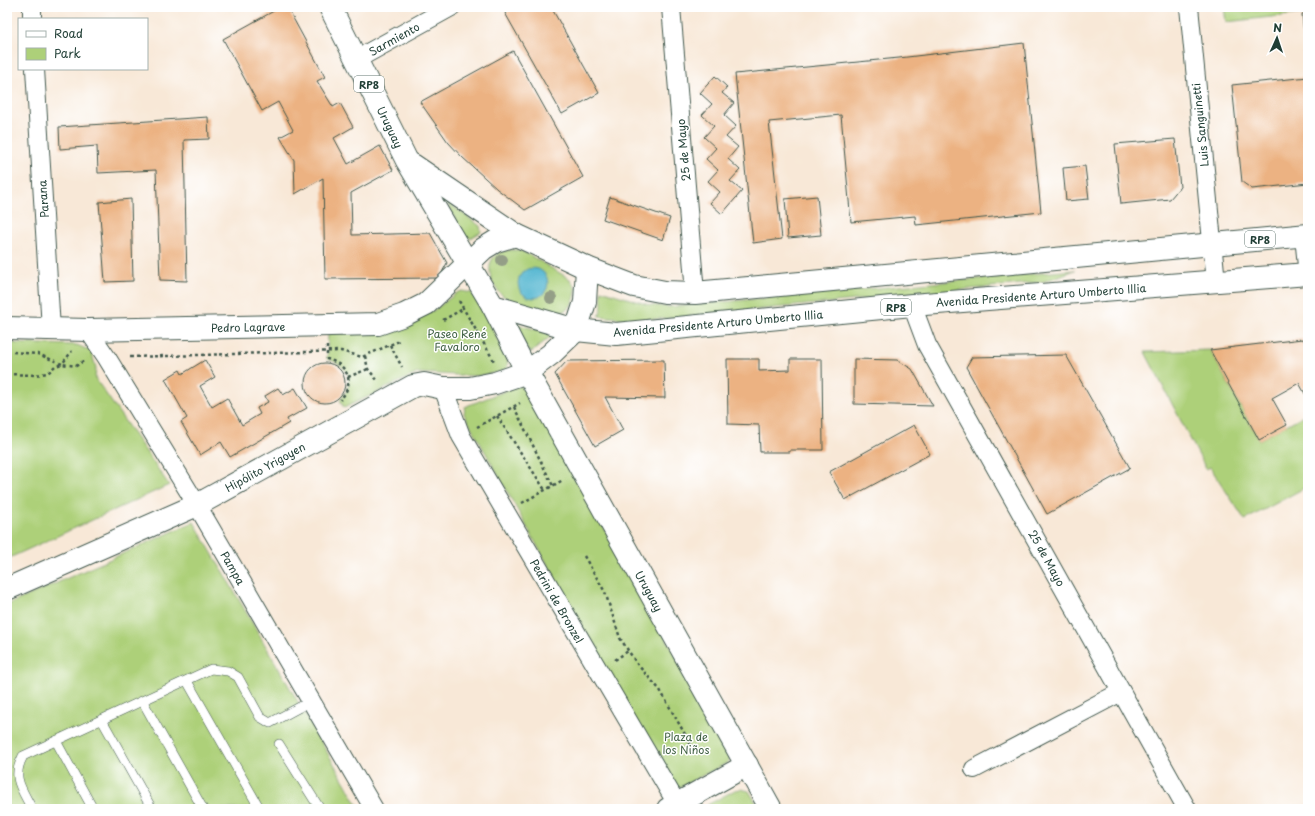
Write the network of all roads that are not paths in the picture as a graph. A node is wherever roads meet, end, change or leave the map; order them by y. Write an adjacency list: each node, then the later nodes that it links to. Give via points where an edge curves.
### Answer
1 (32, 7): 6 (street)
2 (330, 7): 7 (main road, Uruguay / RP8)
3 (452, 7): 7 (street, Sarmiento)
4 (672, 7): 17 (street, 25 de Mayo)
5 (1189, 7): 12 (street, Luis Sanguinetti)
6 (32, 18)
7 (357, 59): 9 (main road, Uruguay / RP8)
8 (35, 70): 21 (street, Parana)
9 (407, 161): 10 (main road, RP8); 13 (main road, RP8)
10 (516, 235): 13 (main road, Pedro Lagrave, via 496,241 483,249); 14 (main road, RP8)
11 (1306, 235): 12 (main road, RP8); 15 (street)
12 (1212, 243): 16 (street, Luis Sanguinetti); 17 (main road, RP8)
13 (469, 264): 19 (main road, RP8); 22 (main road, Pedro Lagrave, via 426,304 378,324)
14 (587, 268): 17 (main road, RP8, via 634,286 665,292); 23 (main road, via 585,302)
15 (1308, 275): 16 (main road, Avenida Presidente Arturo Umberto Illia / RP8)
16 (1216, 282): 18 (main road, Avenida Presidente Arturo Umberto Illia / RP8)
17 (695, 293)
18 (912, 305): 23 (main road, Avenida Presidente Arturo Umberto Illia / RP8, via 616,334); 29 (street, 25 de Mayo, via 927,345)
19 (493, 306): 23 (main road, Avenida Presidente Arturo Umberto Illia / RP8); 24 (main road, Uruguay)
20 (7, 328): 21 (main road, Pedro Lagrave)
21 (51, 329): 22 (main road, Pedro Lagrave)
22 (88, 330): 26 (street, Pampa)
23 (576, 330): 24 (main road, Hipólito Yrigoyen)
24 (527, 372): 25 (main road, Hipólito Yrigoyen, via 470,388); 35 (main road, Uruguay)
25 (443, 388): 26 (main road, Hipólito Yrigoyen, via 424,384 413,386); 37 (street, Pedrini de Bronzel, via 461,436)
26 (197, 505): 27 (main road, Hipólito Yrigoyen); 30 (street, Pampa)
27 (7, 589)
28 (187, 680): 30 (lane, via 211,669 228,671 238,677 260,717 270,723); 31 (lane); 42 (lane)
29 (1121, 692): 36 (street); 46 (street, 25 de Mayo)
30 (311, 701): 44 (street, Pampa)
31 (143, 702): 32 (lane); 41 (lane)
32 (102, 720): 33 (lane); 40 (lane)
33 (56, 741): 38 (lane, via 23,756 17,766 16,779); 39 (lane)
34 (279, 744): 43 (lane)
35 (747, 765): 37 (main road); 45 (main road, Uruguay)
36 (974, 769)
37 (675, 807)
38 (32, 809)
39 (94, 809)
40 (152, 809)
41 (203, 809)
42 (260, 809)
43 (320, 809)
44 (374, 809)
45 (770, 809)
46 (1187, 809)

